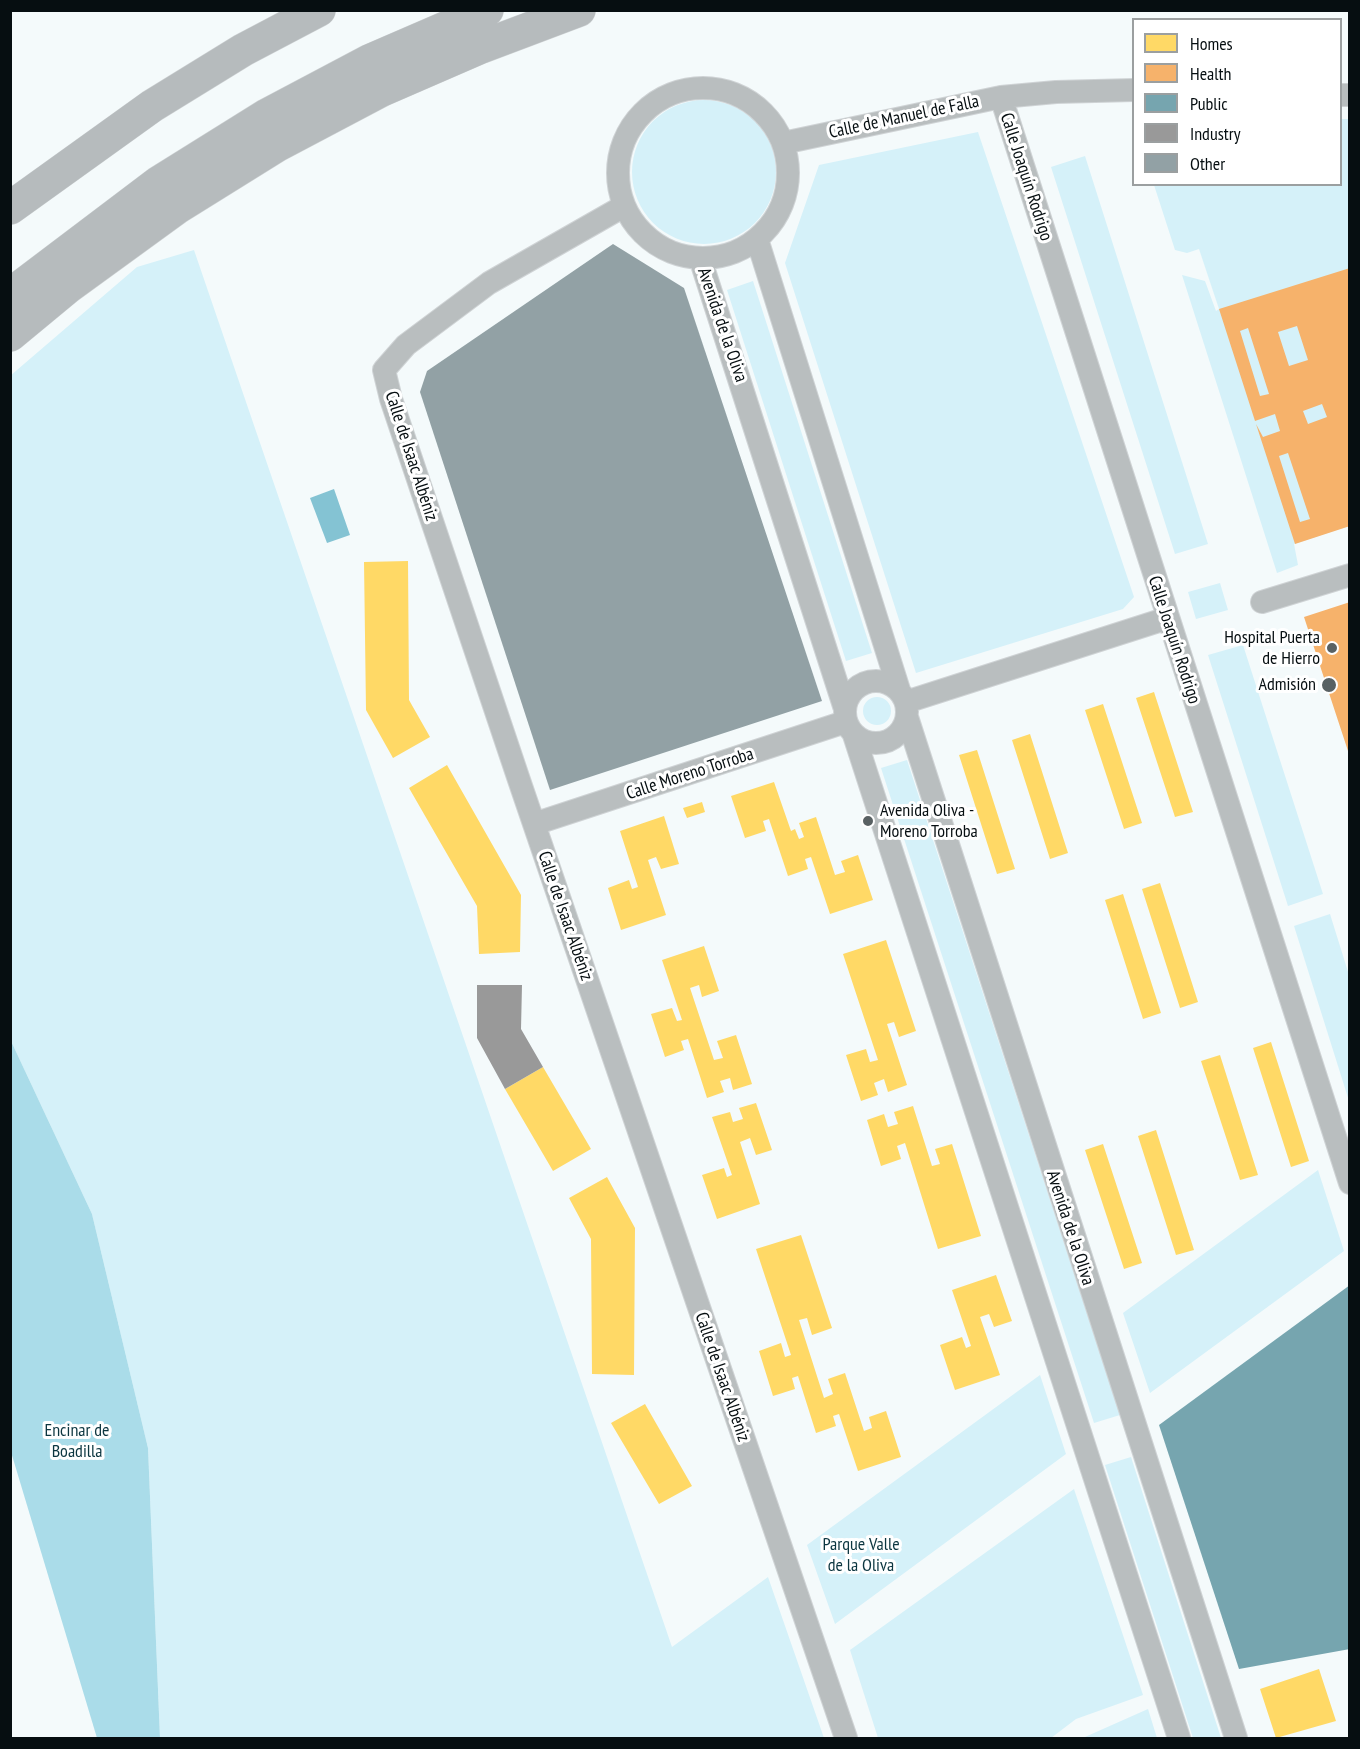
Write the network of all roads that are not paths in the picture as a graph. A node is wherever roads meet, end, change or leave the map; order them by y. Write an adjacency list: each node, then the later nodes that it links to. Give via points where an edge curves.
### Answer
1 (293, 10): 8 (highway, via 146,95)
2 (319, 10): 10 (highway, via 243,50 152,106)
3 (487, 10): 13 (highway, via 369,61 267,116 158,183)
4 (579, 10): 14 (highway, via 382,90 276,146 178,207 68,287)
5 (1132, 90): 6 (street, Calle de Manuel de Falla)
6 (1001, 97): 7 (street, Calle de Manuel de Falla); 17 (street, Calle Joaquín Rodrigo)
7 (783, 143): 9 (street, Avenida de la Oliva, via 769,120 749,102 716,90 698,88 671,93 648,108 630,128 620,153 618,180); 11 (street, via 788,169 785,195 774,219)
8 (10, 190)
9 (624, 206): 12 (street, Avenida de la Oliva, via 637,227 654,243 676,254); 20 (street, Calle de Isaac Albéniz, via 489,283 406,345 384,370)
10 (10, 208)
11 (757, 239): 12 (street, via 720,257); 18 (street, Avenida de la Oliva)
12 (699, 258): 19 (street, Avenida de la Oliva)
13 (10, 295)
14 (10, 335)
15 (1350, 575): 16 (street, via 1263,606)
16 (1350, 582)
17 (1168, 618): 18 (street); 21 (street, Calle Joaquín Rodrigo)
18 (904, 703): 19 (street, via 901,732 886,742 869,743); 19 (street, via 884,681 867,681 852,690); 24 (street, Avenida de la Oliva)
19 (848, 721): 20 (street, Calle Moreno Torroba); 23 (street, Avenida de la Oliva)
20 (534, 824): 22 (street, Calle de Isaac Albéniz)
21 (1350, 1183)
22 (846, 1738)
23 (1179, 1738)
24 (1236, 1738)

